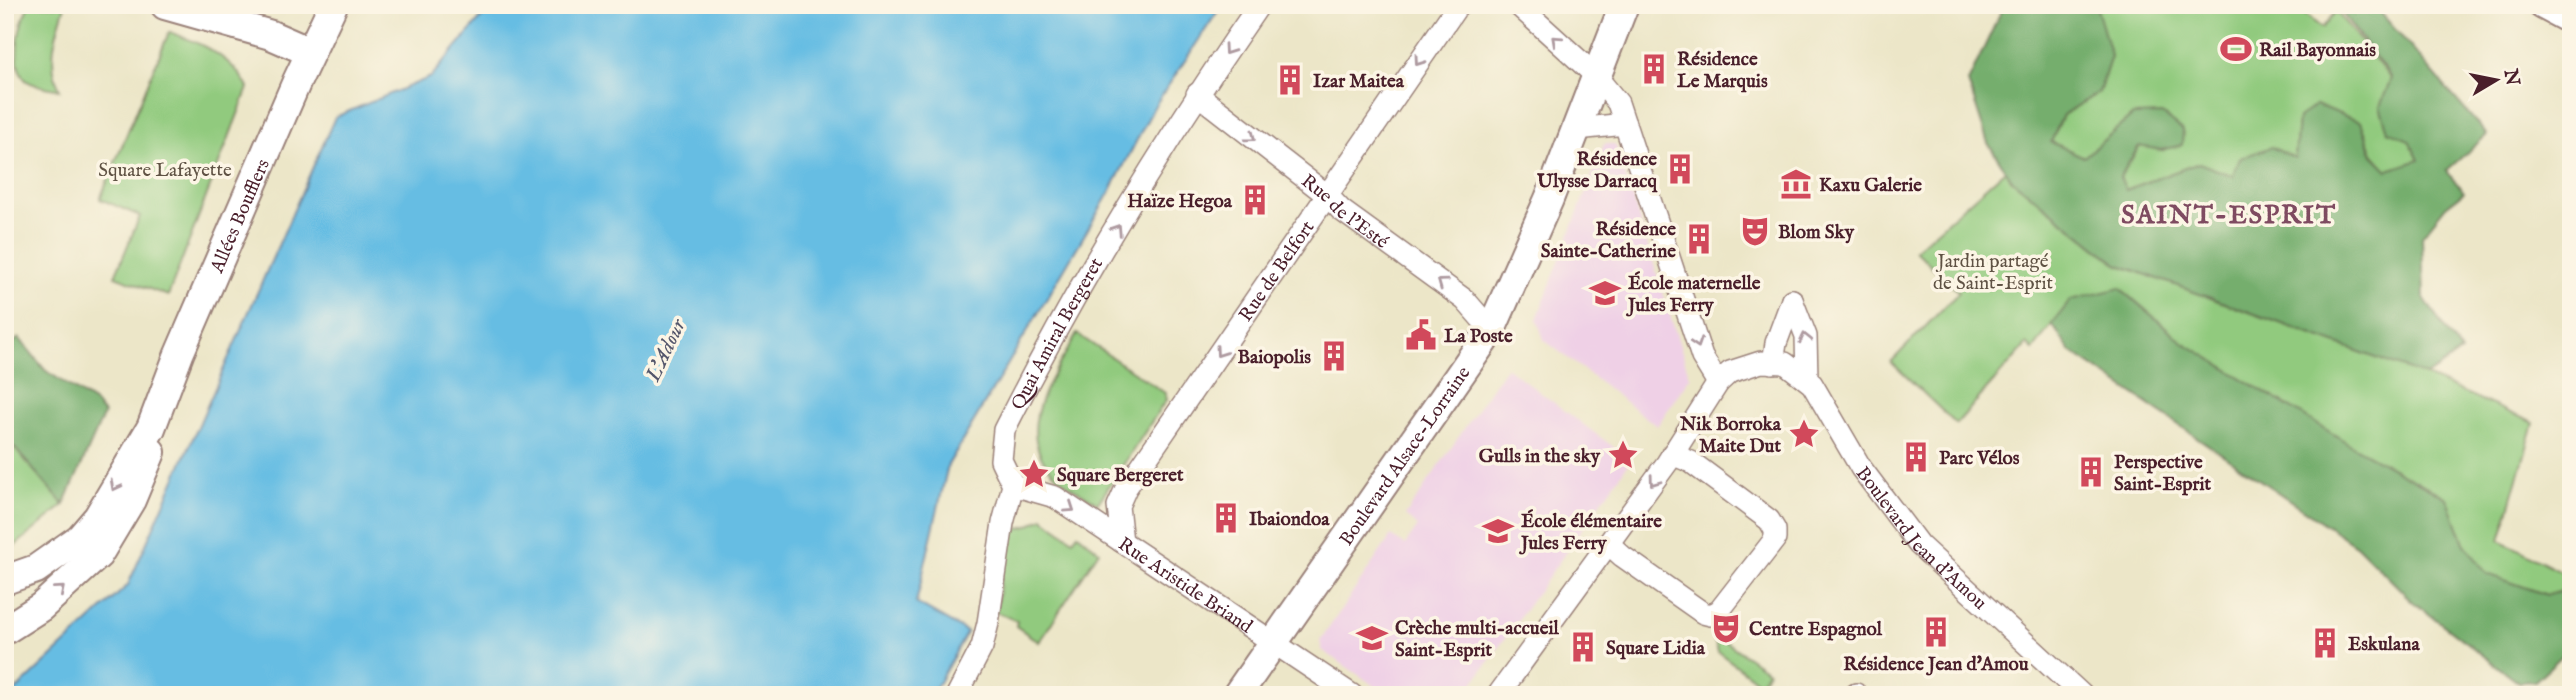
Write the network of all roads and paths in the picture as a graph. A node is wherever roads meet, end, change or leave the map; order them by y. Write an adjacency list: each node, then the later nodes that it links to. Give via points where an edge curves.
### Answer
1 (165, 5): 8 (main road)
2 (333, 5): 10 (main road, Allées Boufflers)
3 (1259, 5): 12 (street, Quai Amiral Bergeret, one-way to 12)
4 (1458, 5): 15 (street, Rue de Belfort, one-way to 15)
5 (1518, 5): 11 (street, one-way to 5)
6 (1624, 5): 11 (main road, Boulevard Alsace-Lorraine)
7 (2543, 5): 9 (main road)
8 (199, 9): 10 (main road)
9 (2571, 20)
10 (310, 52): 20 (main road, Allées Boufflers)
11 (1595, 75): 13 (street, via 1618,103); 14 (main road, Boulevard Alsace-Lorraine)
12 (1197, 94): 15 (street, Rue de l'Esté, one-way to 15); 22 (street, Quai Amiral Bergeret, one-way to 12, via 1001,460 1004,430 1090,270)
13 (1625, 124): 14 (street); 19 (street, one-way to 19, via 1702,357)
14 (1577, 129): 16 (main road, Boulevard Alsace-Lorraine)
15 (1328, 195): 16 (street, Rue de l'Esté, one-way to 15, via 1465,300); 23 (street, Rue de Belfort, one-way to 23, via 1126,488 1118,506)
16 (1491, 330): 27 (main road, Boulevard Alsace-Lorraine)
17 (1779, 363): 18 (street, Boulevard Jean d'Amou); 18 (street, one-way to 17, via 1806,336 1792,300 1776,343); 19 (street, via 1745,365)
18 (1807, 379): 32 (street, Boulevard Jean d'Amou, via 1861,468 1919,545)
19 (1718, 383): 21 (street)
20 (151, 428): 25 (main road, Allées Boufflers, one-way to 25, via 98,517 80,538 36,569); 26 (main road, Allées Boufflers, one-way to 20, via 41,607 98,555 131,500 152,449)
21 (1672, 454): 24 (street, one-way to 24); 24 (street, via 1691,462 1769,520 1775,539 1719,611 1711,615)
22 (1013, 485): 23 (street, Rue Aristide Briand, one-way to 23, via 1055,497); 28 (street, via 982,646)
23 (1122, 542): 27 (street, Rue Aristide Briand)
24 (1609, 544): 31 (street)
25 (5, 579)
26 (5, 630)
27 (1273, 642): 29 (main road, Boulevard Alsace-Lorraine); 30 (street, Rue Aristide Briand)
28 (957, 695)
29 (1237, 695)
30 (1352, 695)
31 (1498, 695)
32 (2082, 695)

